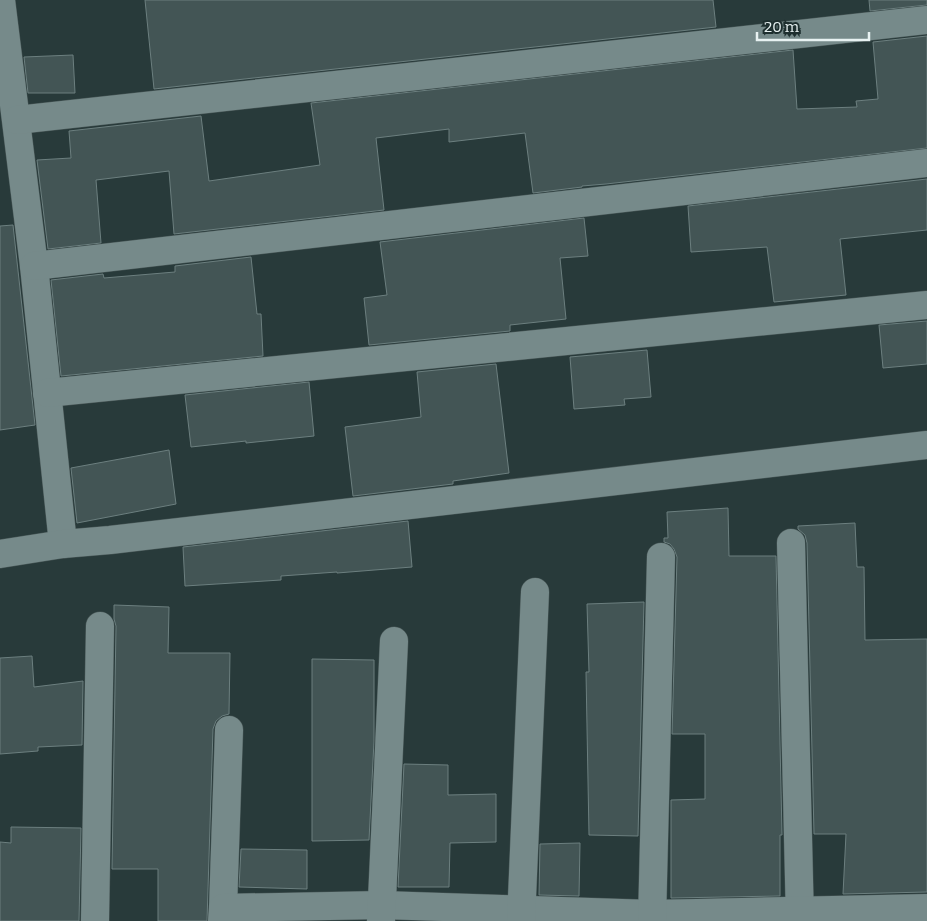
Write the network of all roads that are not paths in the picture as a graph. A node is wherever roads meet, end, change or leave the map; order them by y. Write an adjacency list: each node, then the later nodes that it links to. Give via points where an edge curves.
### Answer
1 (1, 0): 3 (street)
2 (927, 20): 3 (street)
3 (17, 120): 5 (street)
4 (927, 163): 5 (street)
5 (34, 266): 7 (street)
6 (927, 305): 7 (street)
7 (48, 393): 10 (street)
8 (927, 445): 10 (street)
9 (791, 543): 21 (street)
10 (64, 544): 11 (street)
11 (0, 554)
12 (661, 557): 22 (street)
13 (535, 592): 20 (street)
14 (100, 626): 23 (street)
15 (394, 641): 18 (street)
16 (229, 730): 19 (street)
17 (927, 908): 21 (street)
18 (382, 913): 19 (street); 20 (street)
19 (222, 915)
20 (521, 915): 22 (street)
21 (800, 915): 22 (street)
22 (652, 918)
23 (95, 921)

